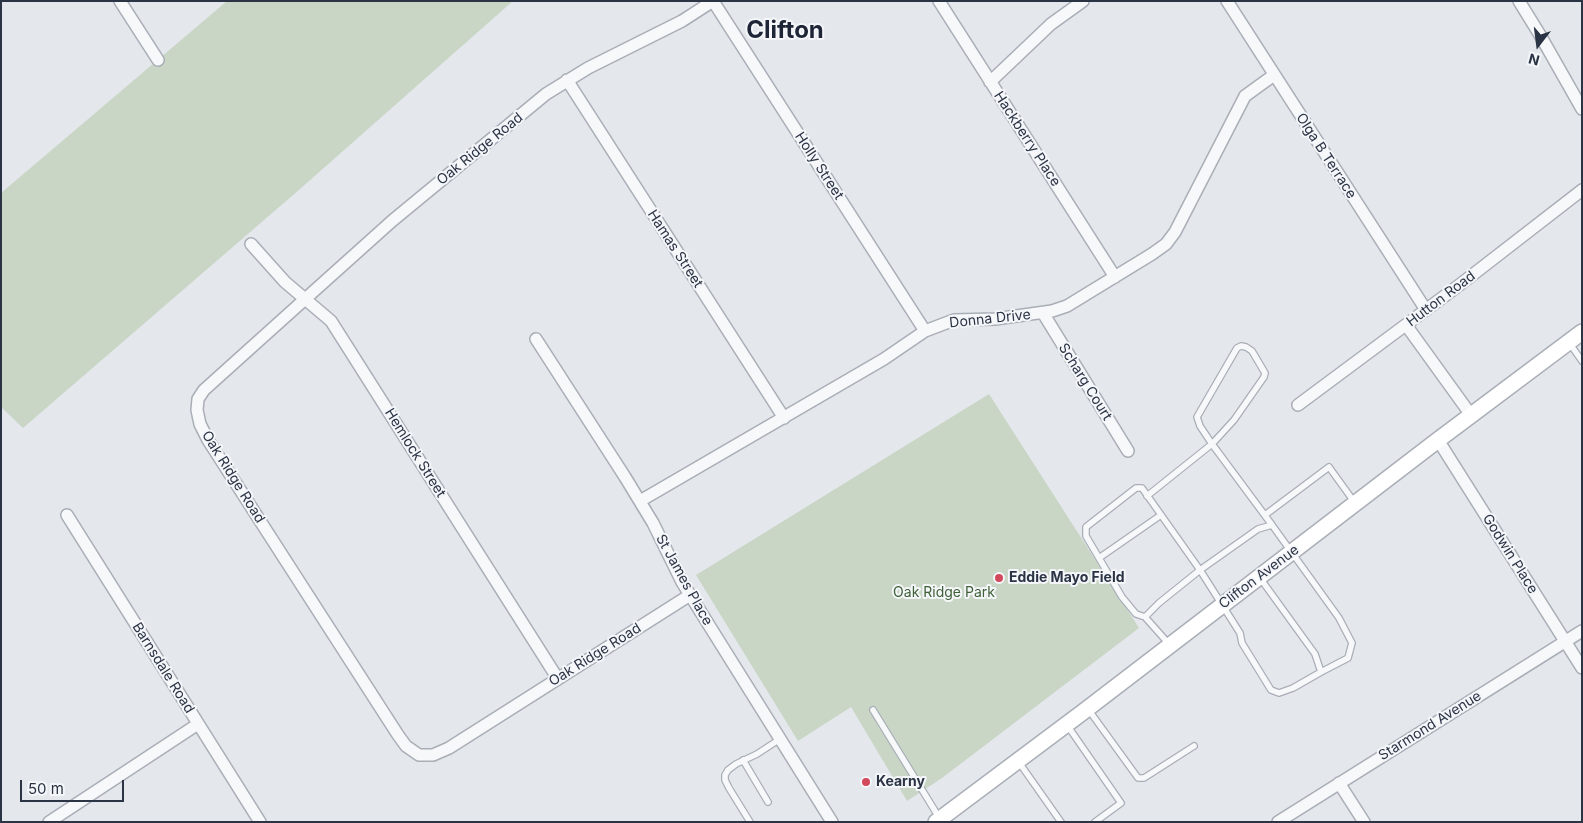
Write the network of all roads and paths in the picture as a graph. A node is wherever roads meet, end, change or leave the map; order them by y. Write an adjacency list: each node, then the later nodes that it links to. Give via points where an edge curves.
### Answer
1 (120, 1): 7 (street)
2 (713, 1): 9 (street, Oak Ridge Road, via 682,21); 19 (street, Holly Street)
3 (939, 1): 10 (street, Hackberry Place)
4 (1083, 1): 10 (street, via 1051,24)
5 (1227, 1): 8 (street, Olga B Terrace)
6 (1519, 1): 11 (street)
7 (158, 60)
8 (1274, 74): 14 (street, Donna Drive, via 1245,96 1166,244); 16 (street, Olga B Terrace)
9 (567, 80): 15 (street, Oak Ridge Road, via 392,221); 26 (street, Hamas Street)
10 (990, 82): 14 (street, Hackberry Place)
11 (1582, 109)
12 (1582, 190): 16 (street, Hutton Road)
13 (251, 244): 15 (street, Hemlock Street)
14 (1115, 277): 17 (street, Donna Drive, via 1067,306)
15 (304, 300): 49 (street, Hemlock Street, via 331,321); 49 (street, Oak Ridge Road, via 204,390 196,410 208,440 398,735 419,755 433,755)
16 (1426, 310): 18 (street, Hutton Road)
17 (1043, 313): 19 (street, Donna Drive, via 954,320); 29 (street, Scharg Court)
18 (1406, 325): 24 (street, Hutton Road); 25 (street)
19 (925, 331): 26 (street, Donna Drive)
20 (1582, 332): 22 (main road, Clifton Avenue)
21 (536, 339): 31 (street, St James Place)
22 (1568, 342): 23 (lane); 25 (main road, Clifton Avenue)
23 (1582, 361)
24 (1298, 404)
25 (1471, 415): 27 (main road, Clifton Avenue)
26 (784, 418): 31 (street, Donna Drive)
27 (1438, 440): 32 (main road, Clifton Avenue); 45 (street, Godwin Place)
28 (1212, 444): 28 (lane, via 1197,417 1241,346 1252,351 1265,373 1264,377 1234,420); 30 (lane); 35 (lane)
29 (1128, 451)
30 (1147, 496): 34 (lane); 38 (lane, via 1142,488 1136,488 1086,527 1086,536)
31 (640, 501): 41 (street, St James Place)
32 (1355, 503): 35 (lane, via 1328,468); 37 (main road, Clifton Avenue)
33 (67, 515): 52 (street, Barnsdale Road)
34 (1161, 515): 38 (lane); 39 (lane)
35 (1265, 515): 36 (lane)
36 (1272, 525): 37 (lane); 39 (lane, via 1258,529)
37 (1292, 552): 40 (main road, Clifton Avenue); 48 (lane, via 1339,618 1352,643 1348,658)
38 (1099, 558): 43 (lane, via 1122,597 1136,614)
39 (1200, 570): 42 (lane); 43 (lane)
40 (1259, 577): 42 (main road, Clifton Avenue); 48 (lane, via 1315,654)
41 (690, 595): 49 (street, Oak Ridge Road); 54 (street, St James Place)
42 (1222, 605): 46 (main road, Clifton Avenue); 48 (lane, via 1271,690 1279,693 1293,688)
43 (1145, 617): 46 (lane)
44 (1582, 631): 45 (street, Starmond Avenue)
45 (1566, 641): 47 (street, Godwin Place); 58 (street, Starmond Avenue)
46 (1170, 645): 50 (main road, Clifton Avenue)
47 (1582, 668)
48 (1321, 672)
49 (558, 679)
50 (1088, 708): 53 (main road, Clifton Avenue); 55 (lane, via 1138,778 1144,778)
51 (873, 710): 60 (lane)
52 (198, 724): 61 (street); 62 (street, Barnsdale Road)
53 (1067, 725): 57 (main road, Clifton Avenue); 66 (lane, via 1121,803)
54 (780, 739): 56 (lane); 64 (street, St James Place)
55 (1194, 746)
56 (743, 760): 59 (lane); 63 (lane, via 728,770 725,780)
57 (1018, 761): 60 (main road, Clifton Avenue); 65 (lane)
58 (1339, 783): 67 (street, Starmond Avenue); 68 (street)
59 (768, 802)
60 (938, 820)
61 (49, 822)
62 (260, 822)
63 (750, 822)
64 (832, 822)
65 (1061, 822)
66 (1095, 822)
67 (1278, 822)
68 (1364, 822)

